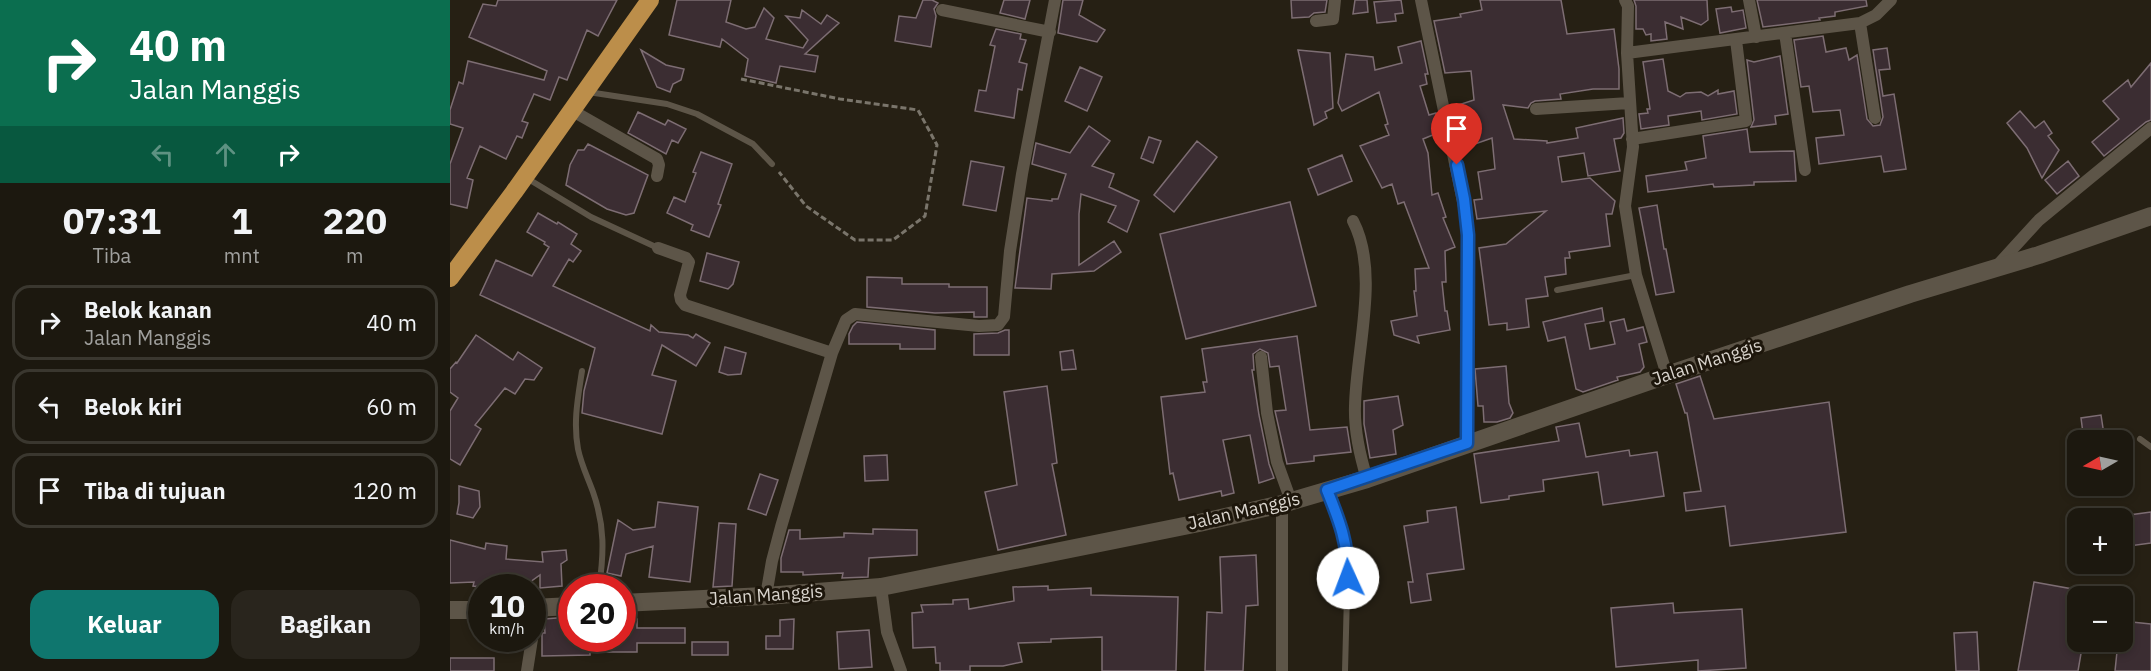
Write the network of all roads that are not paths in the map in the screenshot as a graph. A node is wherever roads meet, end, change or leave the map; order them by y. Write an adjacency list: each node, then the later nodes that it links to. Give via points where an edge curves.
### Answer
1 (650, 0): 16 (highway)
2 (1055, 0): 11 (street)
3 (1335, 0): 9 (street, via 1333,20)
4 (1421, 0): 39 (street, via 1467,221)
5 (1625, 0): 15 (street)
6 (1749, 0): 13 (street)
7 (1891, 0): 10 (street, via 1876,15)
8 (942, 10): 11 (street)
9 (1316, 21)
10 (1860, 23): 12 (street); 20 (street)
11 (1050, 32): 34 (street, via 1022,174 1002,322 979,326 855,314 846,320)
12 (1785, 33): 13 (street); 24 (street)
13 (1756, 37): 14 (street)
14 (1736, 39): 15 (street); 22 (street, via 1746,121)
15 (1627, 53): 17 (street)
16 (584, 92): 19 (highway); 23 (lane, via 667,104 698,114 753,144)
17 (1629, 103): 18 (street); 22 (street)
18 (1536, 109)
19 (571, 110): 25 (street, via 657,159); 26 (highway)
20 (1875, 118)
21 (2151, 128): 30 (street, via 2038,220)
22 (1632, 139): 31 (street, via 1625,206)
23 (772, 164)
24 (1805, 170)
25 (657, 176)
26 (525, 177): 29 (lane, via 591,217); 32 (highway)
27 (2151, 216): 30 (street, Jalan Manggis, via 2100,236)
28 (1353, 220): 41 (street, via 1363,246 1365,276 1355,410)
29 (658, 248): 34 (street, via 689,262 680,295 685,305)
30 (1996, 267): 37 (street, Jalan Manggis)
31 (1636, 275): 33 (lane); 37 (street)
32 (450, 278)
33 (1557, 290)
34 (832, 353): 46 (street, via 778,538)
35 (1261, 357): 43 (street)
36 (582, 371): 44 (lane, via 575,411 578,449 603,527)
37 (1667, 375): 39 (street, Jalan Manggis)
38 (2140, 439): 40 (lane)
39 (1467, 443): 41 (street, Jalan Manggis)
40 (2151, 447)
41 (1366, 479): 42 (street, Jalan Manggis)
42 (1327, 490): 43 (street, Jalan Manggis); 54 (lane, via 1341,523 1348,555)
43 (1287, 502): 45 (street, Jalan Manggis); 53 (street)
44 (601, 574)
45 (881, 587): 46 (street, Jalan Manggis); 52 (street, via 887,632)
46 (766, 596): 47 (street, Jalan Manggis)
47 (636, 602)
48 (450, 610): 49 (street)
49 (468, 610)
50 (530, 652): 51 (street)
51 (527, 671)
52 (901, 671)
53 (1282, 671)
54 (1345, 671)

